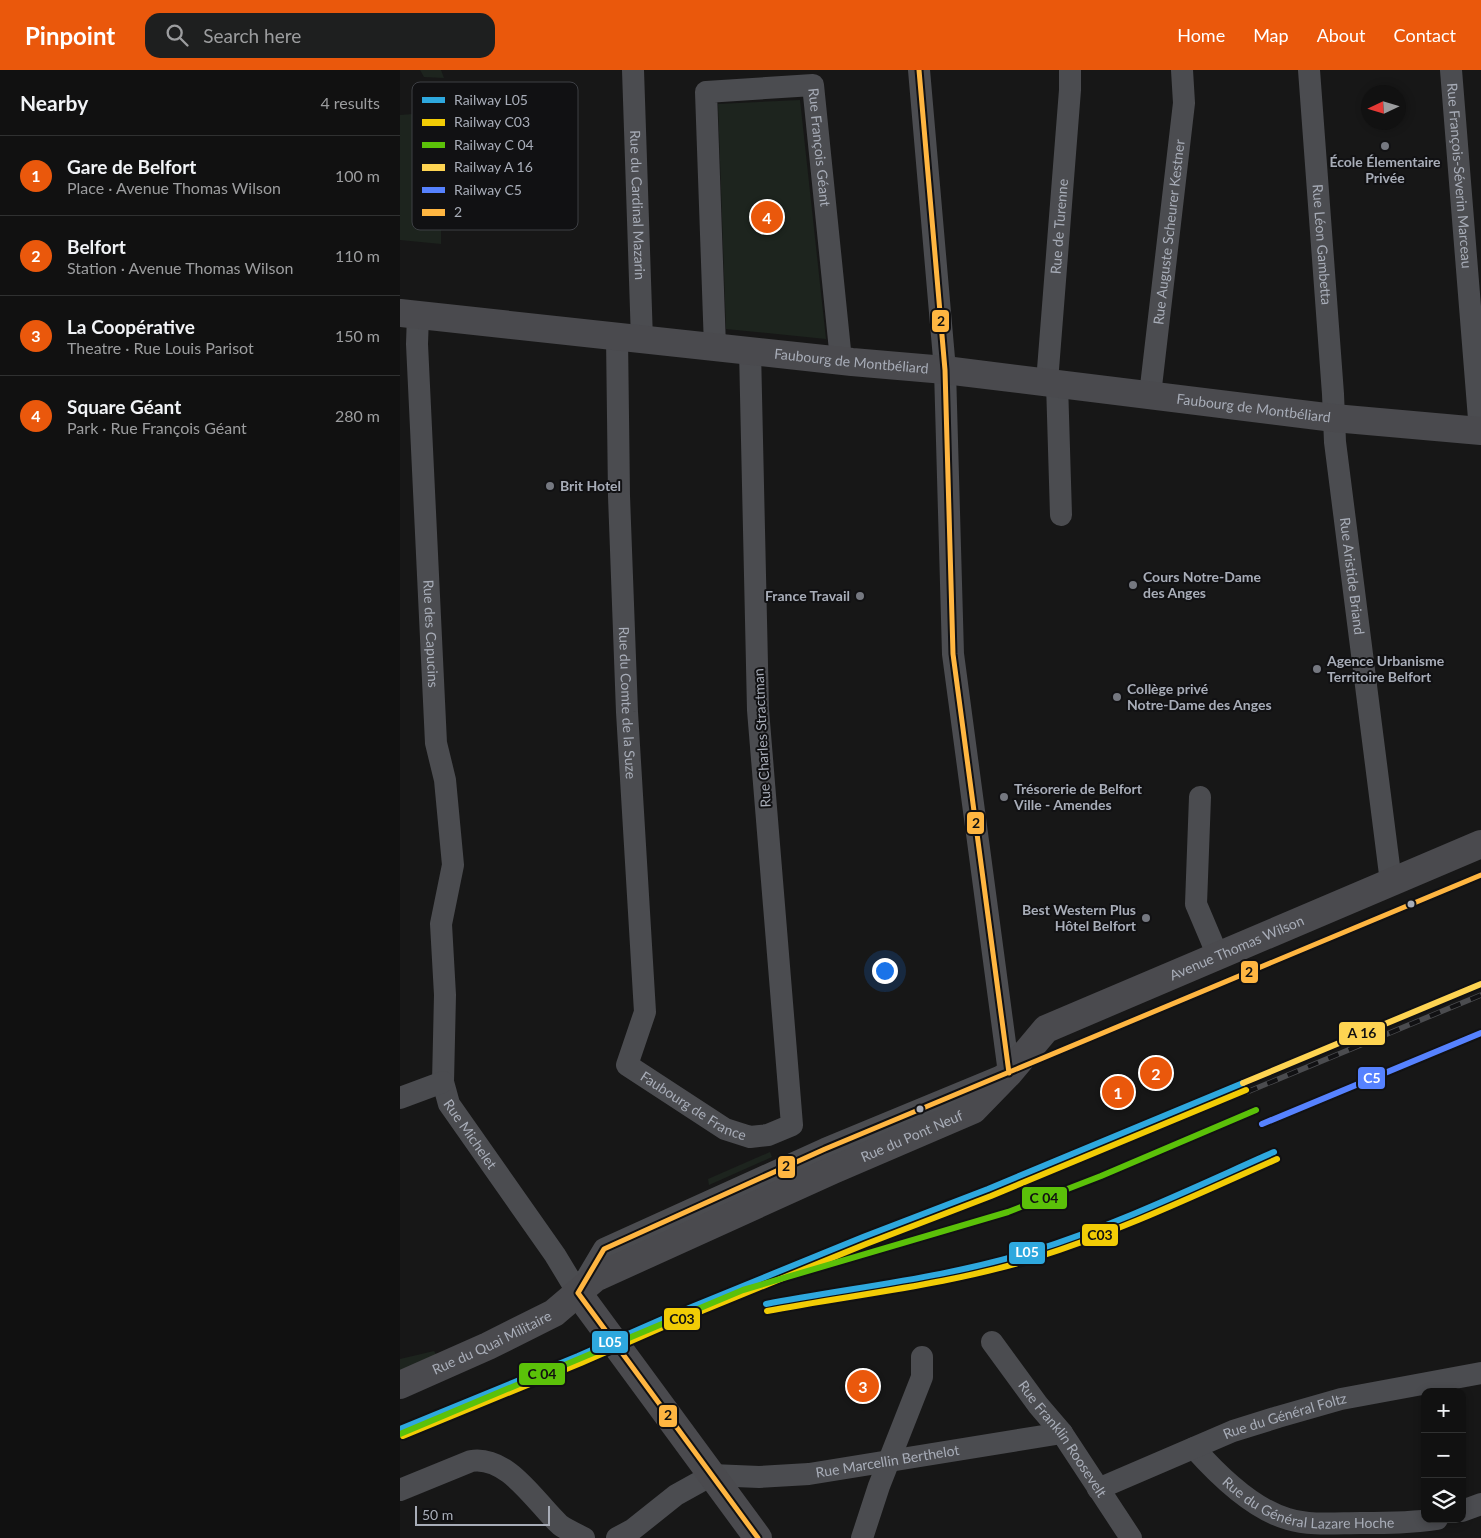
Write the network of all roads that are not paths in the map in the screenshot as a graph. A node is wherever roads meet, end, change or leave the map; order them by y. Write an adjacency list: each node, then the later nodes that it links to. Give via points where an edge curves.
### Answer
1 (634, 70): 8 (street, Rue du Cardinal Mazarin)
2 (919, 70): 12 (street)
3 (1070, 70): 13 (street, Rue de Turenne)
4 (1182, 70): 14 (street, Rue Auguste Scheurer Kestner, via 1184,103)
5 (1309, 70): 15 (street, Rue Léon Gambetta)
6 (1451, 70): 16 (street, Rue François-Séverin Marceau)
7 (409, 314): 8 (street, Faubourg de Montbéliard); 21 (street, Rue des Capucins, via 418,344 436,743 445,780 453,865 441,924)
8 (630, 338): 9 (street, Faubourg de Montbéliard); 23 (street, Rue du Comte de la Suze, via 619,496 627,712 645,1012)
9 (715, 347): 10 (street, Faubourg de Montbéliard); 11 (street, Rue François Géant, via 706,92 813,85)
10 (750, 350): 11 (street, Faubourg de Montbéliard); 27 (street, Rue Charles Stractman, via 758,710)
11 (841, 360): 12 (street, Faubourg de Montbéliard)
12 (944, 370): 13 (street, Faubourg de Montbéliard); 24 (street, via 953,654)
13 (1052, 383): 14 (street, Faubourg de Montbéliard); 17 (street, Rue de Turenne)
14 (1150, 395): 15 (street, Faubourg de Montbéliard)
15 (1334, 418): 16 (street, Faubourg de Montbéliard); 20 (street, Rue Aristide Briand, via 1335,450)
16 (1481, 431)
17 (1061, 515)
18 (1200, 798): 22 (street, via 1196,904)
19 (1481, 844): 20 (street, Avenue Thomas Wilson)
20 (1391, 882): 22 (street, Avenue Thomas Wilson)
21 (442, 950): 25 (street, Rue Michelet, via 445,995)
22 (1218, 956): 24 (street, Avenue Thomas Wilson, via 1046,1029)
23 (627, 1065): 27 (street, Faubourg de France, via 725,1129 750,1137 768,1135)
24 (1009, 1073): 28 (street, Rue du Pont Neuf, via 973,1110 595,1278)
25 (443, 1082): 26 (street); 28 (street, Rue Michelet, via 449,1104)
26 (400, 1098)
27 (792, 1125)
28 (578, 1292): 32 (street, Rue du Quai Militaire, via 554,1313); 36 (street)
29 (992, 1342): 33 (street, Rue Franklin Roosevelt)
30 (922, 1358): 35 (street, via 922,1377)
31 (1481, 1373): 34 (street, Rue du Général Foltz, via 1341,1399 1233,1431)
32 (400, 1385)
33 (1062, 1433): 35 (street, Rue Marcellin Berthelot); 37 (street, Rue Franklin Roosevelt)
34 (1194, 1448): 37 (street, Rue du Général Foltz); 41 (street, Rue du Général Lazare Hoche, via 1218,1475 1242,1494 1288,1519 1312,1523)
35 (889, 1460): 36 (street, Rue Marcellin Berthelot, via 809,1474); 45 (street)
36 (712, 1475): 42 (street, via 676,1495); 44 (street)
37 (1098, 1489): 46 (street, Rue Franklin Roosevelt)
38 (400, 1490): 43 (street, via 471,1462 490,1462 518,1481 562,1526)
39 (1481, 1504): 40 (street)
40 (1466, 1510)
41 (1421, 1521)
42 (627, 1535)
43 (584, 1538)
44 (758, 1538)
45 (862, 1538)
46 (1131, 1538)

